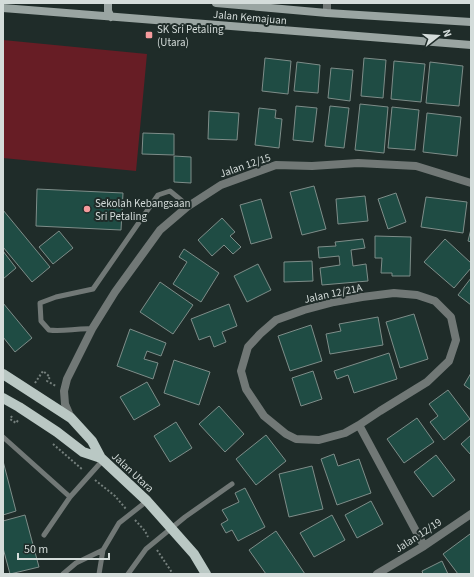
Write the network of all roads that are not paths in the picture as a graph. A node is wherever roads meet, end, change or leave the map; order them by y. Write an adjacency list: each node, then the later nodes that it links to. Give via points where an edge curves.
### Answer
1 (108, 3): 6 (main road)
2 (216, 3): 5 (main road, Jalan Kemajuan)
3 (327, 3): 5 (street)
4 (3, 8): 6 (main road, Jalan Kemajuan)
5 (326, 13): 7 (main road, Jalan Kemajuan)
6 (111, 17): 8 (main road, Jalan Kemajuan)
7 (471, 22)
8 (471, 45)
9 (471, 182): 10 (street, Jalan 12/15, via 416,166 358,162 312,166 276,165 221,185)
10 (187, 207): 11 (street, Jalan 12/15, via 160,230); 11 (lane, via 170,191 158,195 93,289 40,303 41,321 49,330)
11 (92, 329): 14 (street, Jalan 12/15, via 64,391 65,404)
12 (3, 374): 14 (main road)
13 (3, 398): 17 (main road, Jalan Utara, via 57,432 83,452)
14 (71, 418): 17 (main road, via 92,441)
15 (359, 426): 15 (street, Jalan 12/21A, via 319,440 296,438 286,434 264,416 246,388 241,371 248,347 276,320 334,302 394,293 434,300 452,317 456,340 448,361 427,382); 24 (street)
16 (3, 437): 19 (lane)
17 (102, 459): 19 (lane); 20 (main road, Jalan Utara)
18 (232, 484): 22 (lane)
19 (70, 497): 23 (lane)
20 (147, 501): 22 (main road, Jalan Utara); 25 (lane, via 119,523)
21 (471, 514): 24 (street, Jalan 12/19)
22 (171, 528): 28 (lane, via 146,548); 29 (main road, Jalan Utara, via 194,554)
23 (44, 535)
24 (424, 546): 30 (street, Jalan 12/19)
25 (103, 550): 26 (lane, via 76,563); 27 (lane)
26 (63, 574)
27 (99, 574)
28 (128, 574)
29 (206, 574)
30 (376, 574)

